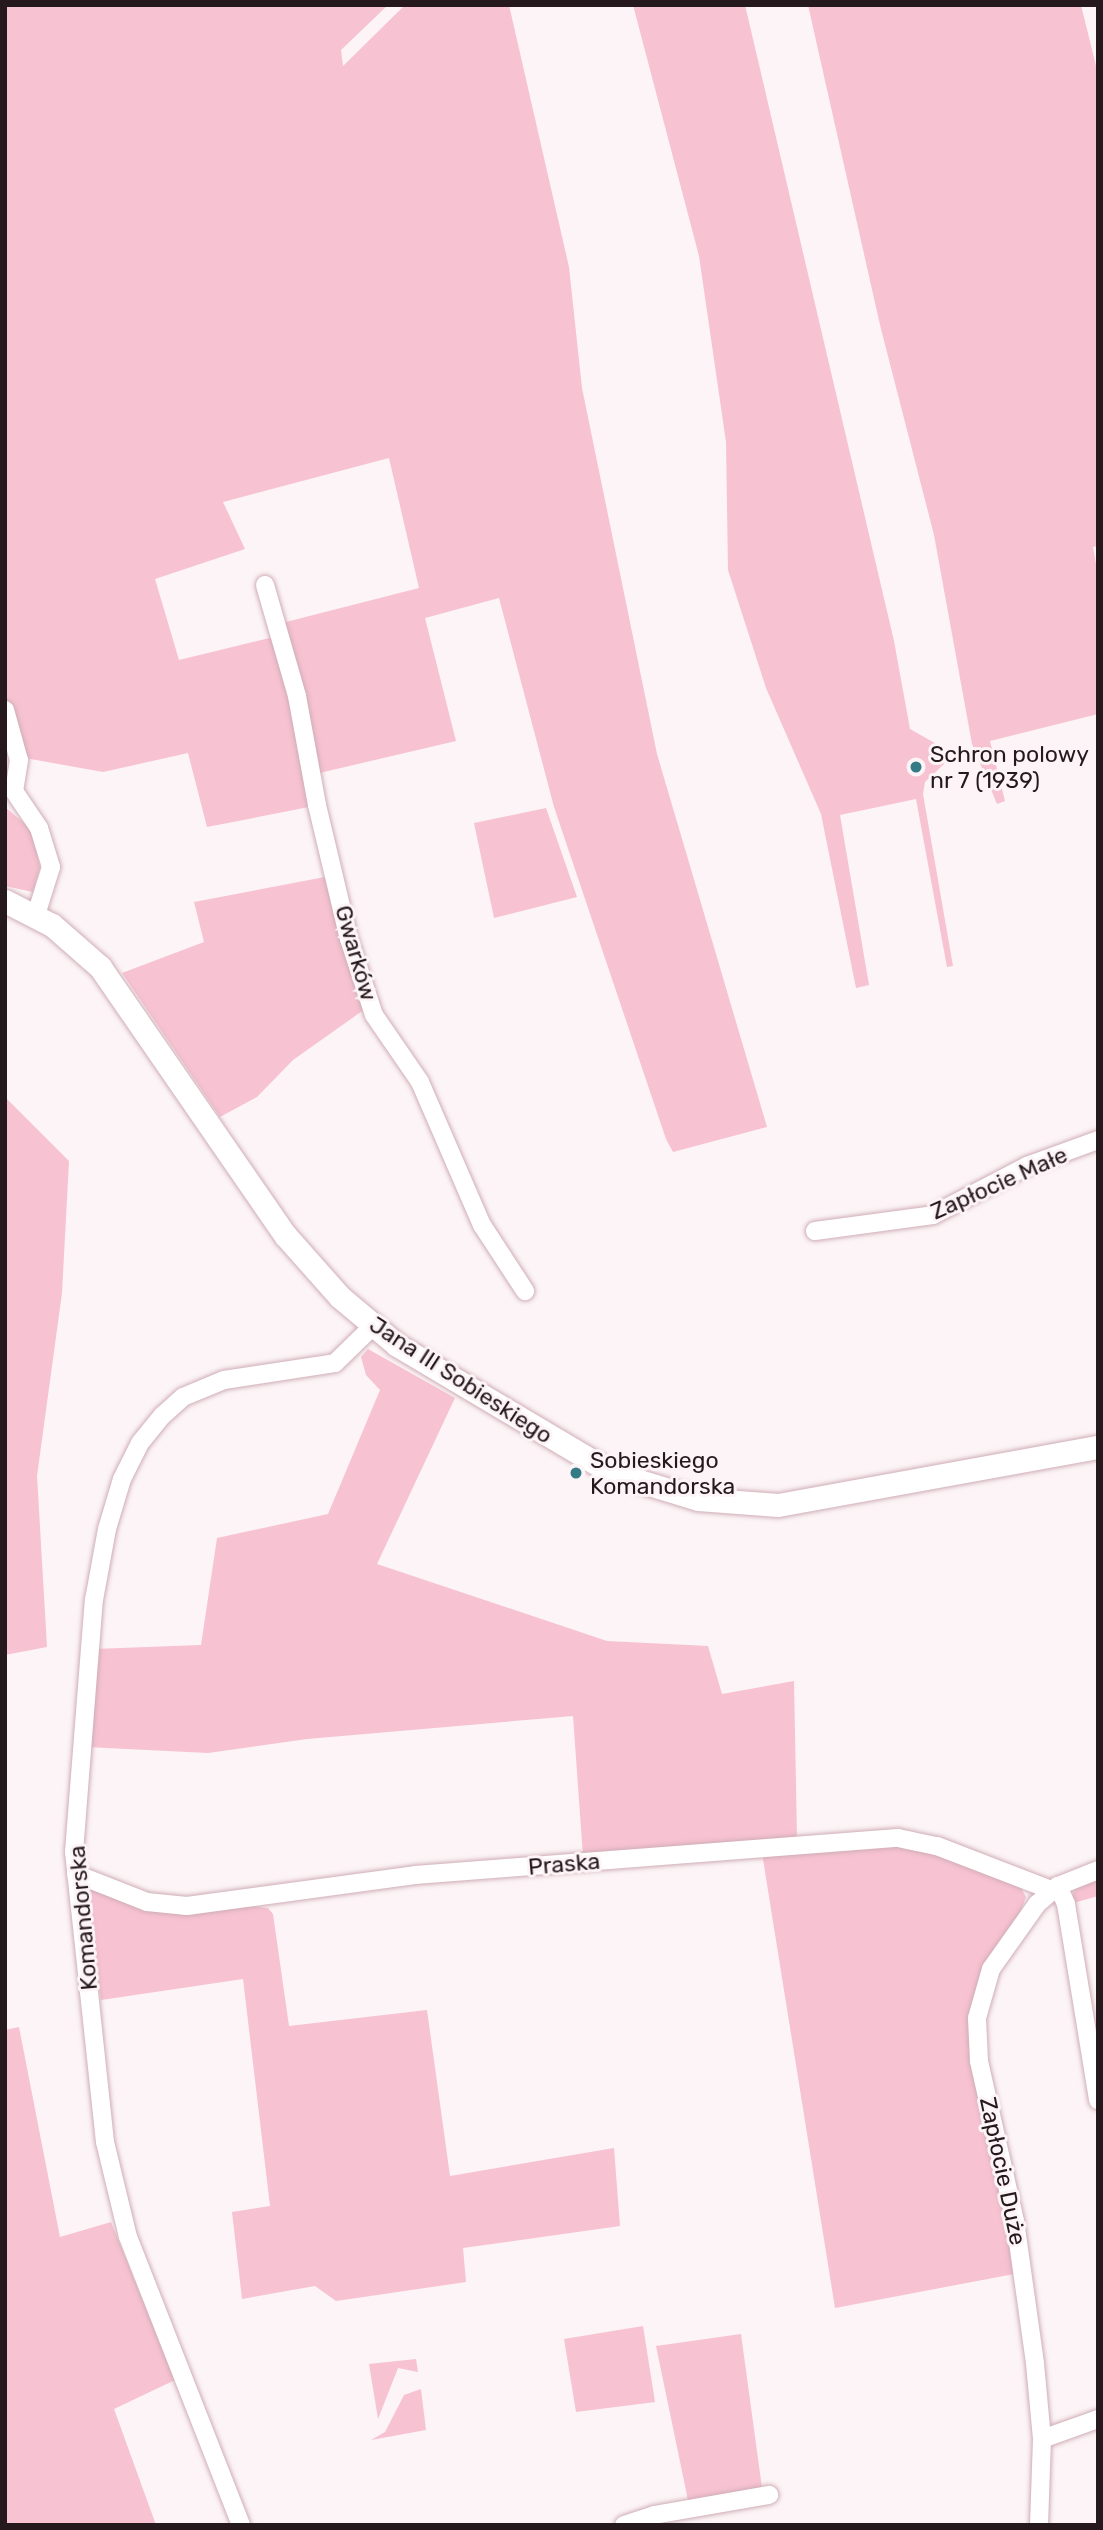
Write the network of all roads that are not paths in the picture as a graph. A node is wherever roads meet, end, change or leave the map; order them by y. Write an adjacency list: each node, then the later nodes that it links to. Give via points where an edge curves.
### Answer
1 (265, 585): 7 (street, Gwarków, via 297,696 349,939 374,1015 420,1082 482,1225)
2 (5, 710): 4 (street, via 19,760 14,791 39,828 51,867)
3 (5, 901): 4 (street, Jana III Sobieskiego)
4 (36, 915): 8 (street, Jana III Sobieskiego, via 70,938 100,967 301,1255)
5 (1098, 1140): 6 (street, Zapłocie Małe, via 1027,1166 933,1215)
6 (815, 1231)
7 (524, 1291)
8 (373, 1326): 9 (street, Jana III Sobieskiego, via 418,1358 613,1473 698,1499 735,1505 815,1501); 11 (street, Komandorska, via 335,1363 224,1380 183,1397 162,1416 129,1461 113,1502 94,1600)
9 (1098, 1447)
10 (1098, 1870): 12 (street)
11 (76, 1874): 12 (street, Praska, via 147,1902 187,1906 415,1875 898,1838 937,1846); 17 (street, Komandorska, via 111,2181 160,2325)
12 (1054, 1888): 13 (street, via 1066,1904); 15 (street, Zapłocie Duże, via 984,1983 976,2037 1022,2262)
13 (1098, 2100)
14 (1098, 2419): 15 (street)
15 (1042, 2439): 19 (street, Zapłocie Duże)
16 (769, 2495): 18 (street, via 654,2515)
17 (241, 2525)
18 (624, 2525)
19 (1039, 2525)

